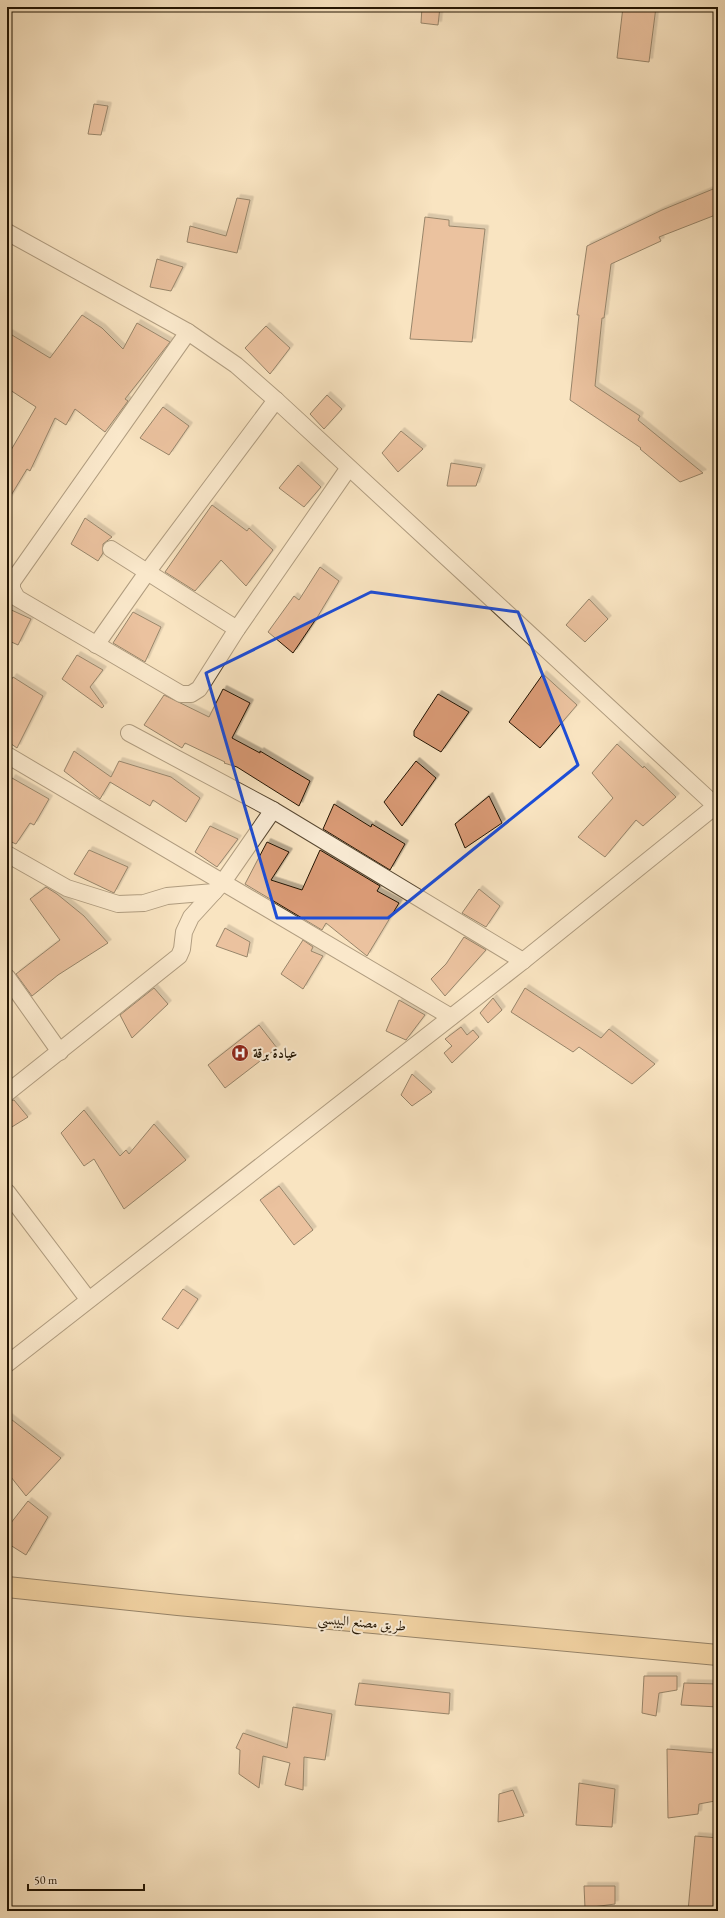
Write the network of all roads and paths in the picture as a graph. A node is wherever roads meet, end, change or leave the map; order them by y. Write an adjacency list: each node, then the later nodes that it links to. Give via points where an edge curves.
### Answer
1 (7, 232): 2 (street)
2 (188, 332): 3 (street, via 236,365); 8 (street, via 12,582 12,589 17,598)
3 (276, 400): 4 (street); 6 (street)
4 (348, 468): 7 (street); 11 (street)
5 (111, 549): 6 (street)
6 (148, 571): 7 (street); 8 (street)
7 (237, 629): 8 (street, via 199,689 186,695)
8 (96, 645)
9 (129, 733): 12 (street)
10 (7, 755): 14 (street)
11 (717, 805): 15 (street)
12 (273, 810): 14 (street); 15 (street)
13 (7, 854): 14 (street, via 67,888 118,904 144,903 166,896)
14 (218, 887): 17 (street); 18 (street, via 190,917 179,956)
15 (523, 961): 17 (street)
16 (7, 978): 18 (street)
17 (451, 1017): 21 (street)
18 (60, 1052): 19 (street)
19 (7, 1093)
20 (7, 1192): 21 (street)
21 (88, 1299): 22 (street)
22 (7, 1364)
23 (7, 1587): 24 (main road, طريق مصنع البيبسي)
24 (718, 1655)

